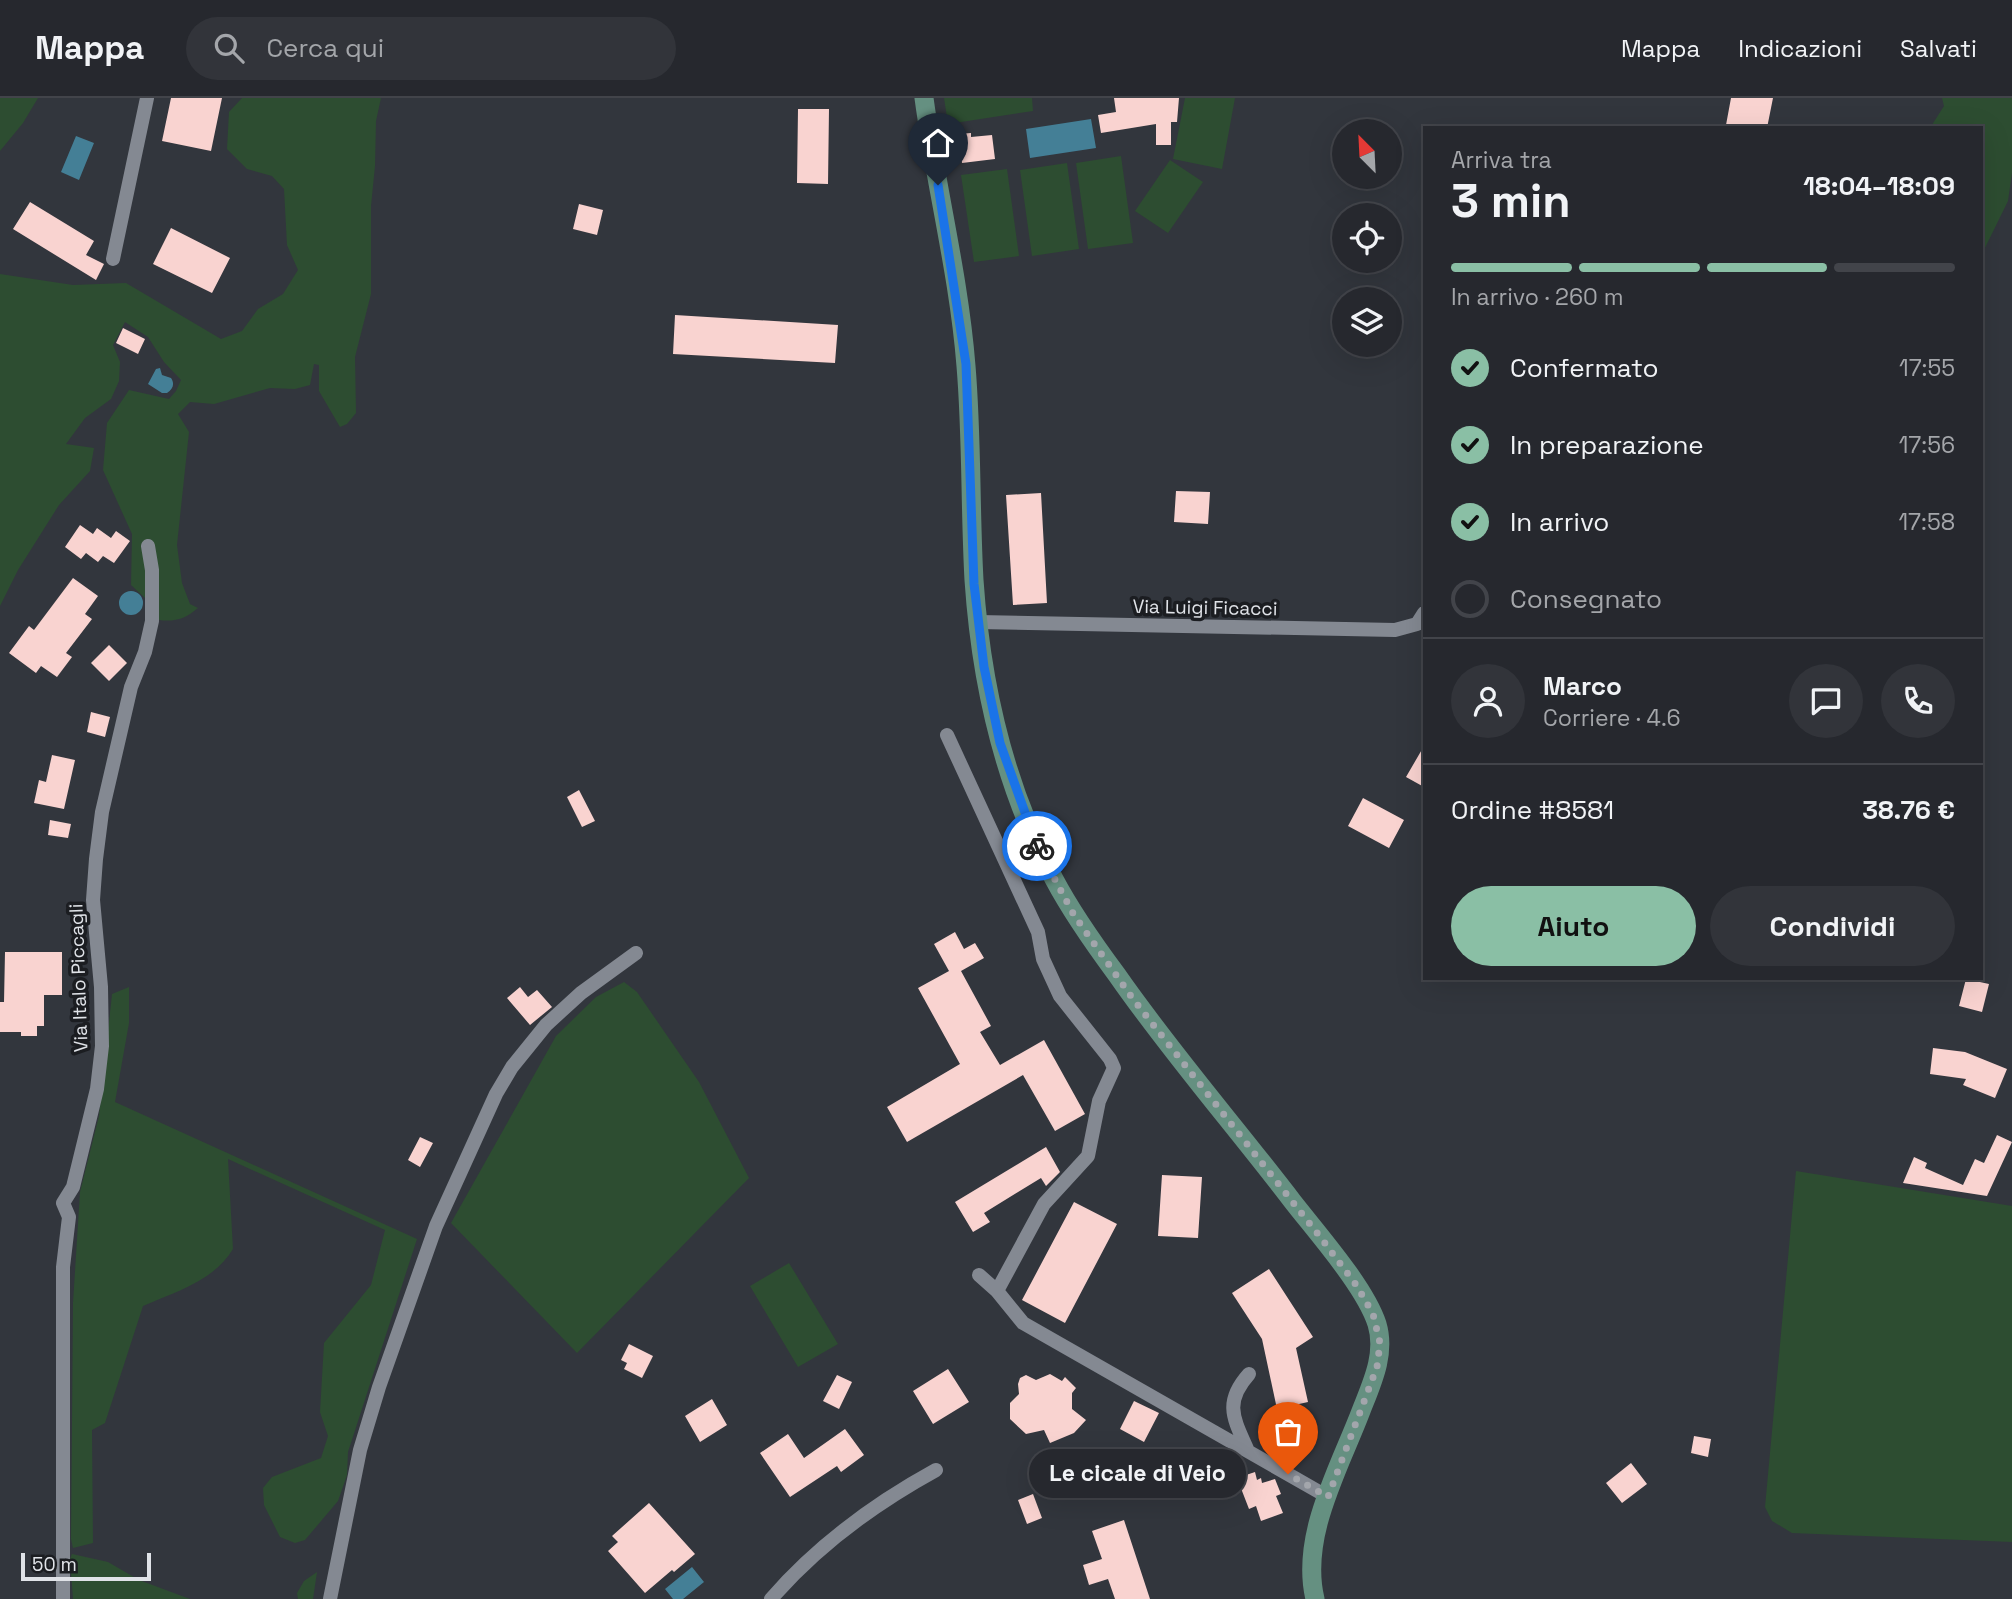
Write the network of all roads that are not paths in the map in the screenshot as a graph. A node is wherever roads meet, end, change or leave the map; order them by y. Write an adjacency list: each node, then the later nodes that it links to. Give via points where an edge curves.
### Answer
1 (147, 98): 3 (street)
2 (924, 98): 6 (street, via 966,364)
3 (113, 259)
4 (148, 546): 15 (street, Via Italo Piccagli, via 152,621 131,687 96,859 93,900 101,987 100,1067 73,1187 63,1203 69,1217 63,1267)
5 (1423, 615): 6 (street, Via Luigi Ficacci, via 1417,624 1395,629)
6 (978, 622): 14 (street, via 1000,743 1035,841 1065,898 1147,1018 1321,1238 1373,1314 1380,1343 1377,1367)
7 (947, 736): 10 (street, via 1038,932 1043,960 1060,996 1114,1068 1099,1101 1088,1156 1044,1204)
8 (636, 953): 16 (street, via 546,1025 512,1067 491,1105 436,1226 379,1387 360,1450)
9 (979, 1275): 10 (street)
10 (998, 1291): 12 (street, via 1023,1323)
11 (1248, 1374): 12 (street, via 1236,1388 1232,1405)
12 (1248, 1451): 14 (street)
13 (936, 1470): 17 (street, via 841,1532)
14 (1328, 1497): 18 (street, via 1312,1547)
15 (63, 1599)
16 (330, 1599)
17 (771, 1599)
18 (1315, 1599)

